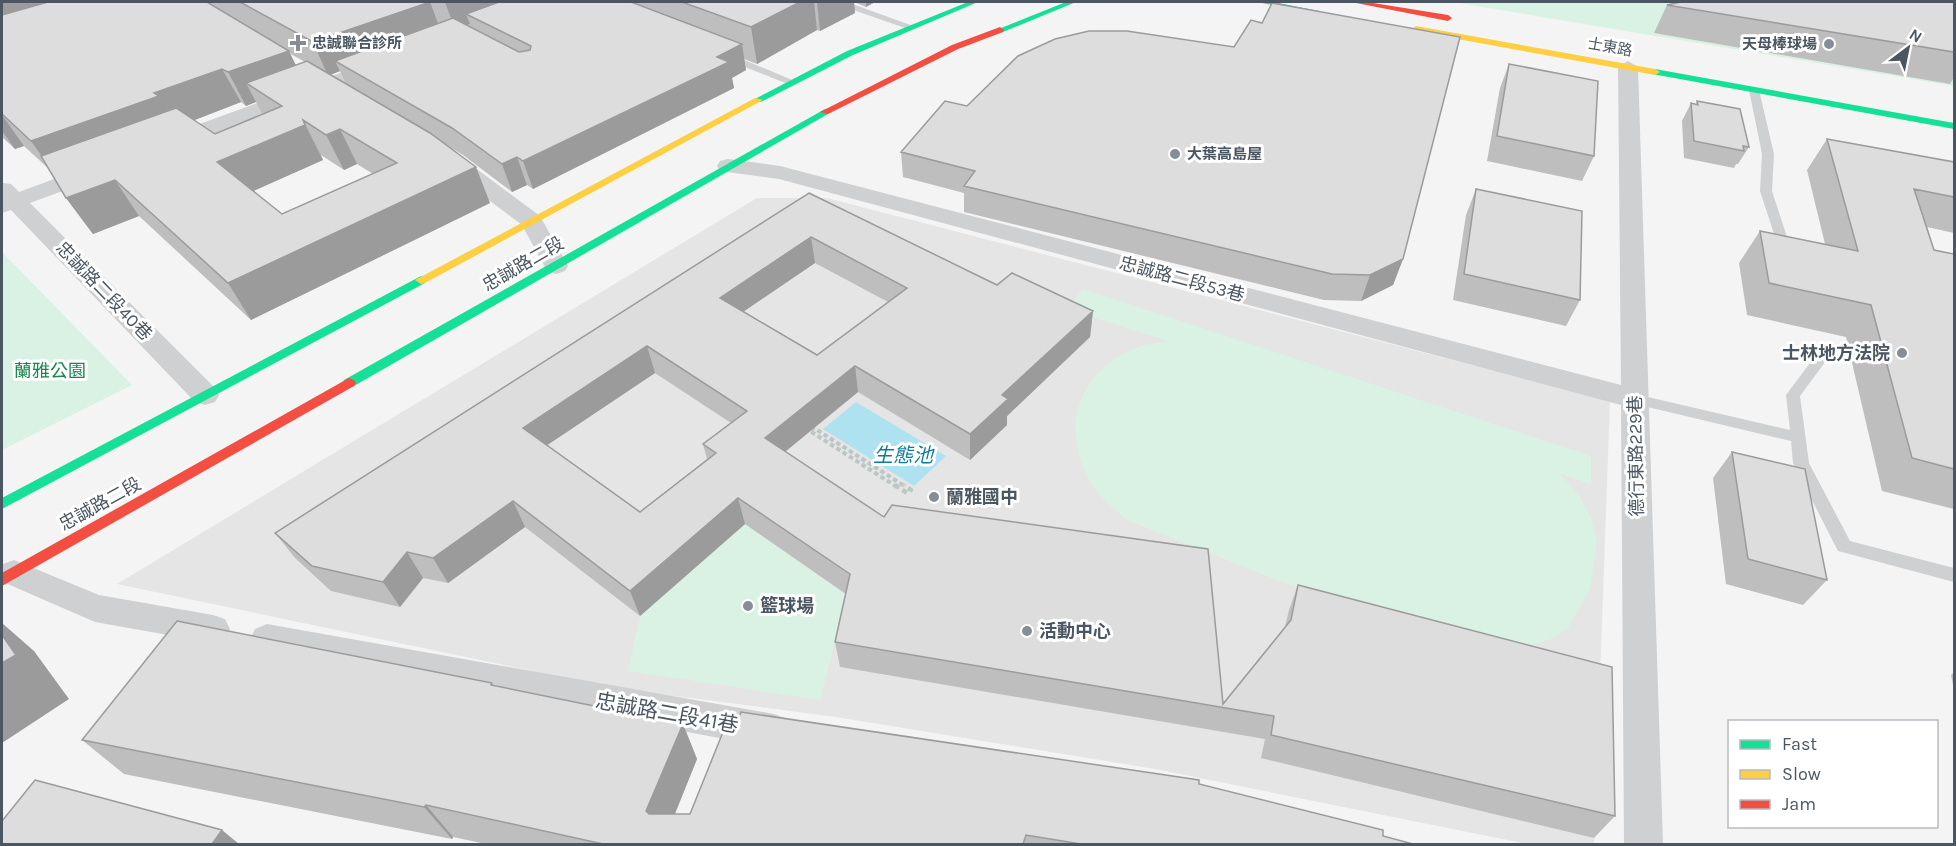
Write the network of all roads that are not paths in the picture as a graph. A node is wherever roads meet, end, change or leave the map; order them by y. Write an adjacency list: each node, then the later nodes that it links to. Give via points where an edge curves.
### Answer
1 (839, 2): 8 (lane)
2 (974, 2): 8 (street, 忠誠路二段)
3 (1072, 2): 22 (street, 忠誠路二段, via 891,76)
4 (1261, 2): 6 (street)
5 (1354, 2): 7 (street)
6 (1331, 14)
7 (1460, 20)
8 (911, 27): 14 (street, 忠誠路二段)
9 (1401, 27): 12 (street, 士東路)
10 (716, 52): 14 (lane)
11 (402, 57): 15 (street)
12 (1628, 68): 16 (street, 士東路); 29 (street, 德行東路229巷)
13 (304, 74): 15 (street)
14 (792, 82): 24 (street, 忠誠路二段)
15 (324, 86): 17 (street); 20 (street)
16 (1754, 90): 18 (street, 士東路); 25 (lane, via 1768,154 1766,191)
17 (344, 97)
18 (1954, 126)
19 (434, 150): 24 (street)
20 (148, 151)
21 (115, 164): 23 (street)
22 (728, 166): 26 (street, 忠誠路二段); 29 (street, 忠誠路二段53巷, via 780,173)
23 (6, 198): 28 (street, 忠誠路二段40巷)
24 (532, 221): 26 (street); 28 (street, 忠誠路二段)
25 (1782, 240)
26 (556, 266): 33 (street, 忠誠路二段)
27 (1827, 351): 30 (lane, via 1793,395)
28 (205, 395): 31 (street, 忠誠路二段)
29 (1635, 399): 30 (lane); 35 (street, 德行東路229巷)
30 (1798, 437): 32 (lane, via 1801,463 1844,546)
31 (2, 504)
32 (1954, 575)
33 (8, 576): 34 (street, 忠誠路二段41巷, via 95,608 725,741)
34 (801, 735)
35 (1644, 844)

